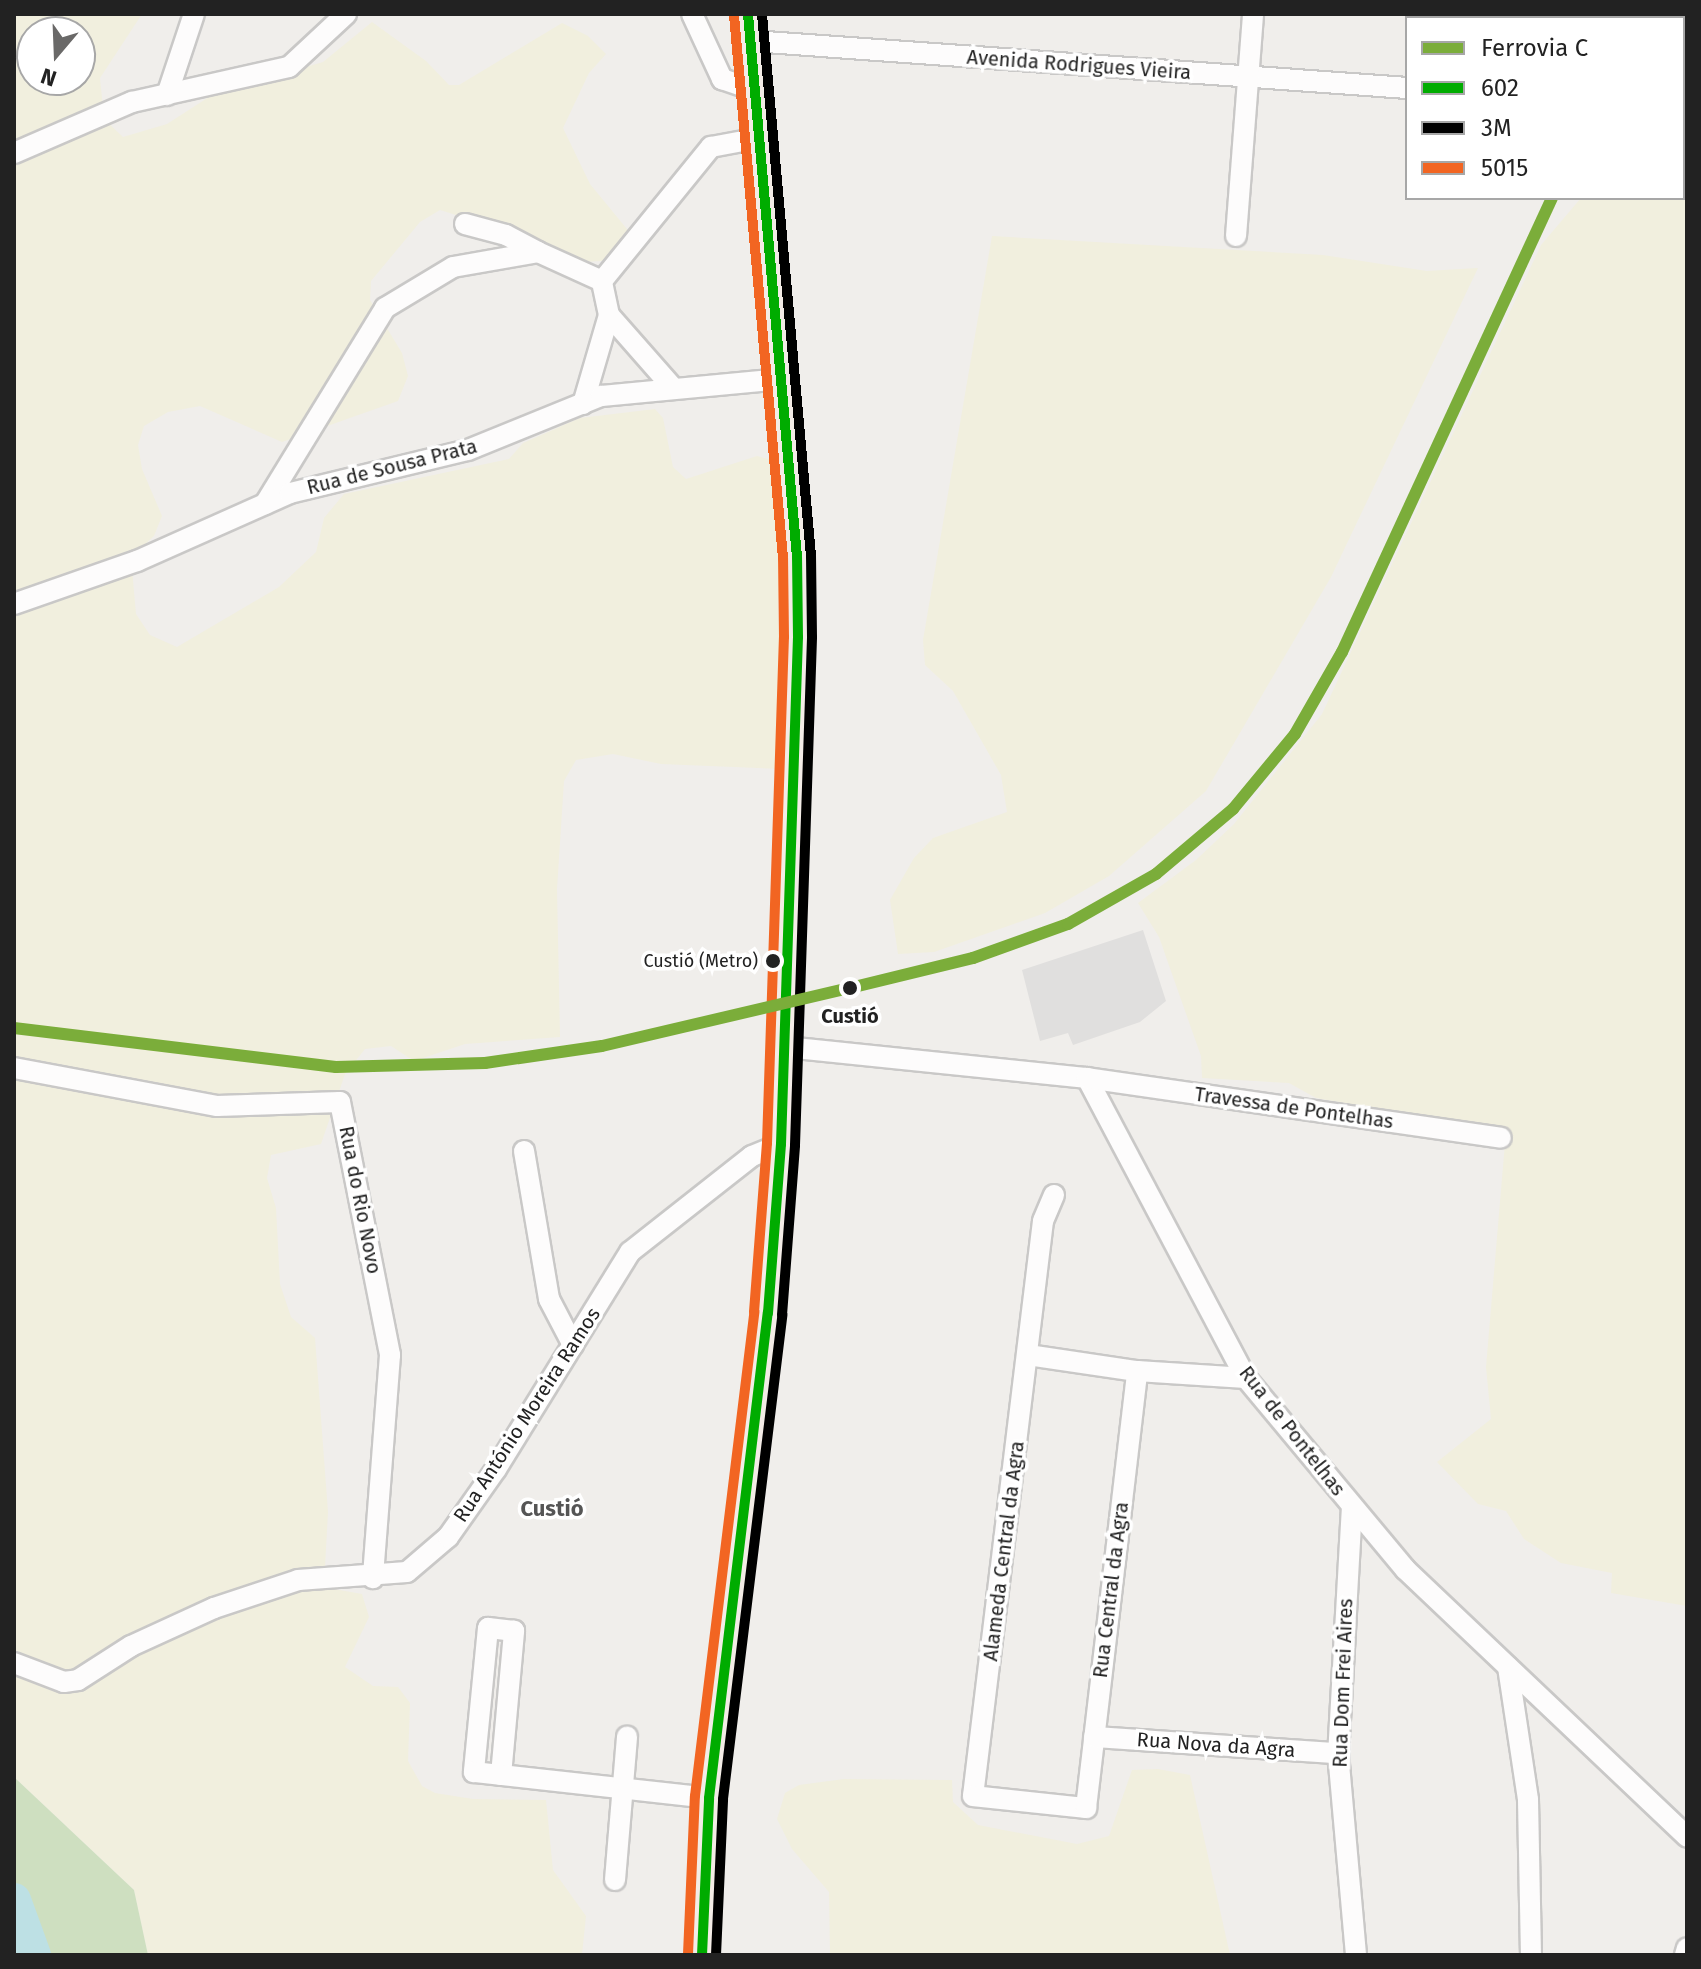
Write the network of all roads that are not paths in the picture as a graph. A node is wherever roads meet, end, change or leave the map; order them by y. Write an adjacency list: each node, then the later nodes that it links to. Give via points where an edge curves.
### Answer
1 (194, 14): 10 (street)
2 (346, 14): 10 (street, via 289,67)
3 (692, 14): 9 (street, via 722,79)
4 (748, 14): 6 (main road)
5 (1253, 14): 7 (street)
6 (752, 41): 7 (street, Avenida Rodrigues Vieira); 9 (main road)
7 (1247, 78): 8 (street, Avenida Rodrigues Vieira); 14 (street)
8 (1405, 88)
9 (754, 90): 11 (main road)
10 (167, 95): 12 (street, via 132,102)
11 (759, 138): 16 (street, via 711,147); 18 (main road)
12 (14, 153)
13 (465, 224): 15 (street, via 506,235)
14 (1236, 236)
15 (538, 252): 16 (street); 21 (street, via 453,267 385,308)
16 (602, 281): 17 (street)
17 (609, 315): 19 (street); 20 (street)
18 (782, 379): 19 (street, Rua de Sousa Prata); 23 (main road, via 798,637)
19 (674, 389): 20 (street, Rua de Sousa Prata, via 601,396)
20 (583, 404): 21 (street, Rua de Sousa Prata, via 468,450 290,493)
21 (265, 504): 22 (street, Rua de Sousa Prata, via 137,561)
22 (14, 604)
23 (786, 1039): 25 (street); 27 (main road)
24 (14, 1068): 35 (street, Rua do Rio Novo, via 217,1106 340,1102 390,1355)
25 (1087, 1078): 26 (street, Travessa de Pontelhas); 33 (street, Rua de Pontelhas)
26 (1501, 1138)
27 (781, 1144): 30 (street, Rua António Moreira Ramos, via 752,1156 630,1252); 43 (main road, via 768,1313)
28 (524, 1151): 30 (street, via 549,1299)
29 (1054, 1195): 31 (street, Alameda Central da Agra, via 1043,1221)
30 (573, 1345): 35 (street, Rua António Moreira Ramos, via 448,1537 407,1572)
31 (1028, 1355): 32 (street); 44 (street, Alameda Central da Agra, via 973,1796)
32 (1137, 1371): 33 (street); 39 (street, Rua Central da Agra)
33 (1246, 1378): 34 (street, Rua de Pontelhas)
34 (1352, 1506): 37 (street, Rua de Pontelhas, via 1405,1569); 40 (street, Rua Dom Frei Aires)
35 (373, 1578): 36 (street, Rua António Moreira Ramos, via 347,1574 298,1580 214,1608 131,1646 78,1680 64,1682)
36 (14, 1663)
37 (1508, 1667): 45 (street, Rua de Pontelhas); 50 (street, via 1528,1800)
38 (627, 1736): 42 (street)
39 (1094, 1737): 40 (street, Rua Nova da Agra); 44 (street, Rua Central da Agra)
40 (1338, 1753): 49 (street, Rua Dom Frei Aires)
41 (501, 1775): 41 (street, via 474,1772 488,1628 514,1631); 42 (street)
42 (622, 1788): 43 (street); 46 (street)
43 (709, 1798): 48 (main road)
44 (1086, 1808)
45 (1687, 1837)
46 (615, 1880)
47 (1687, 1948): 51 (street)
48 (702, 1955)
49 (1356, 1955)
50 (1531, 1955)
51 (1685, 1955)

